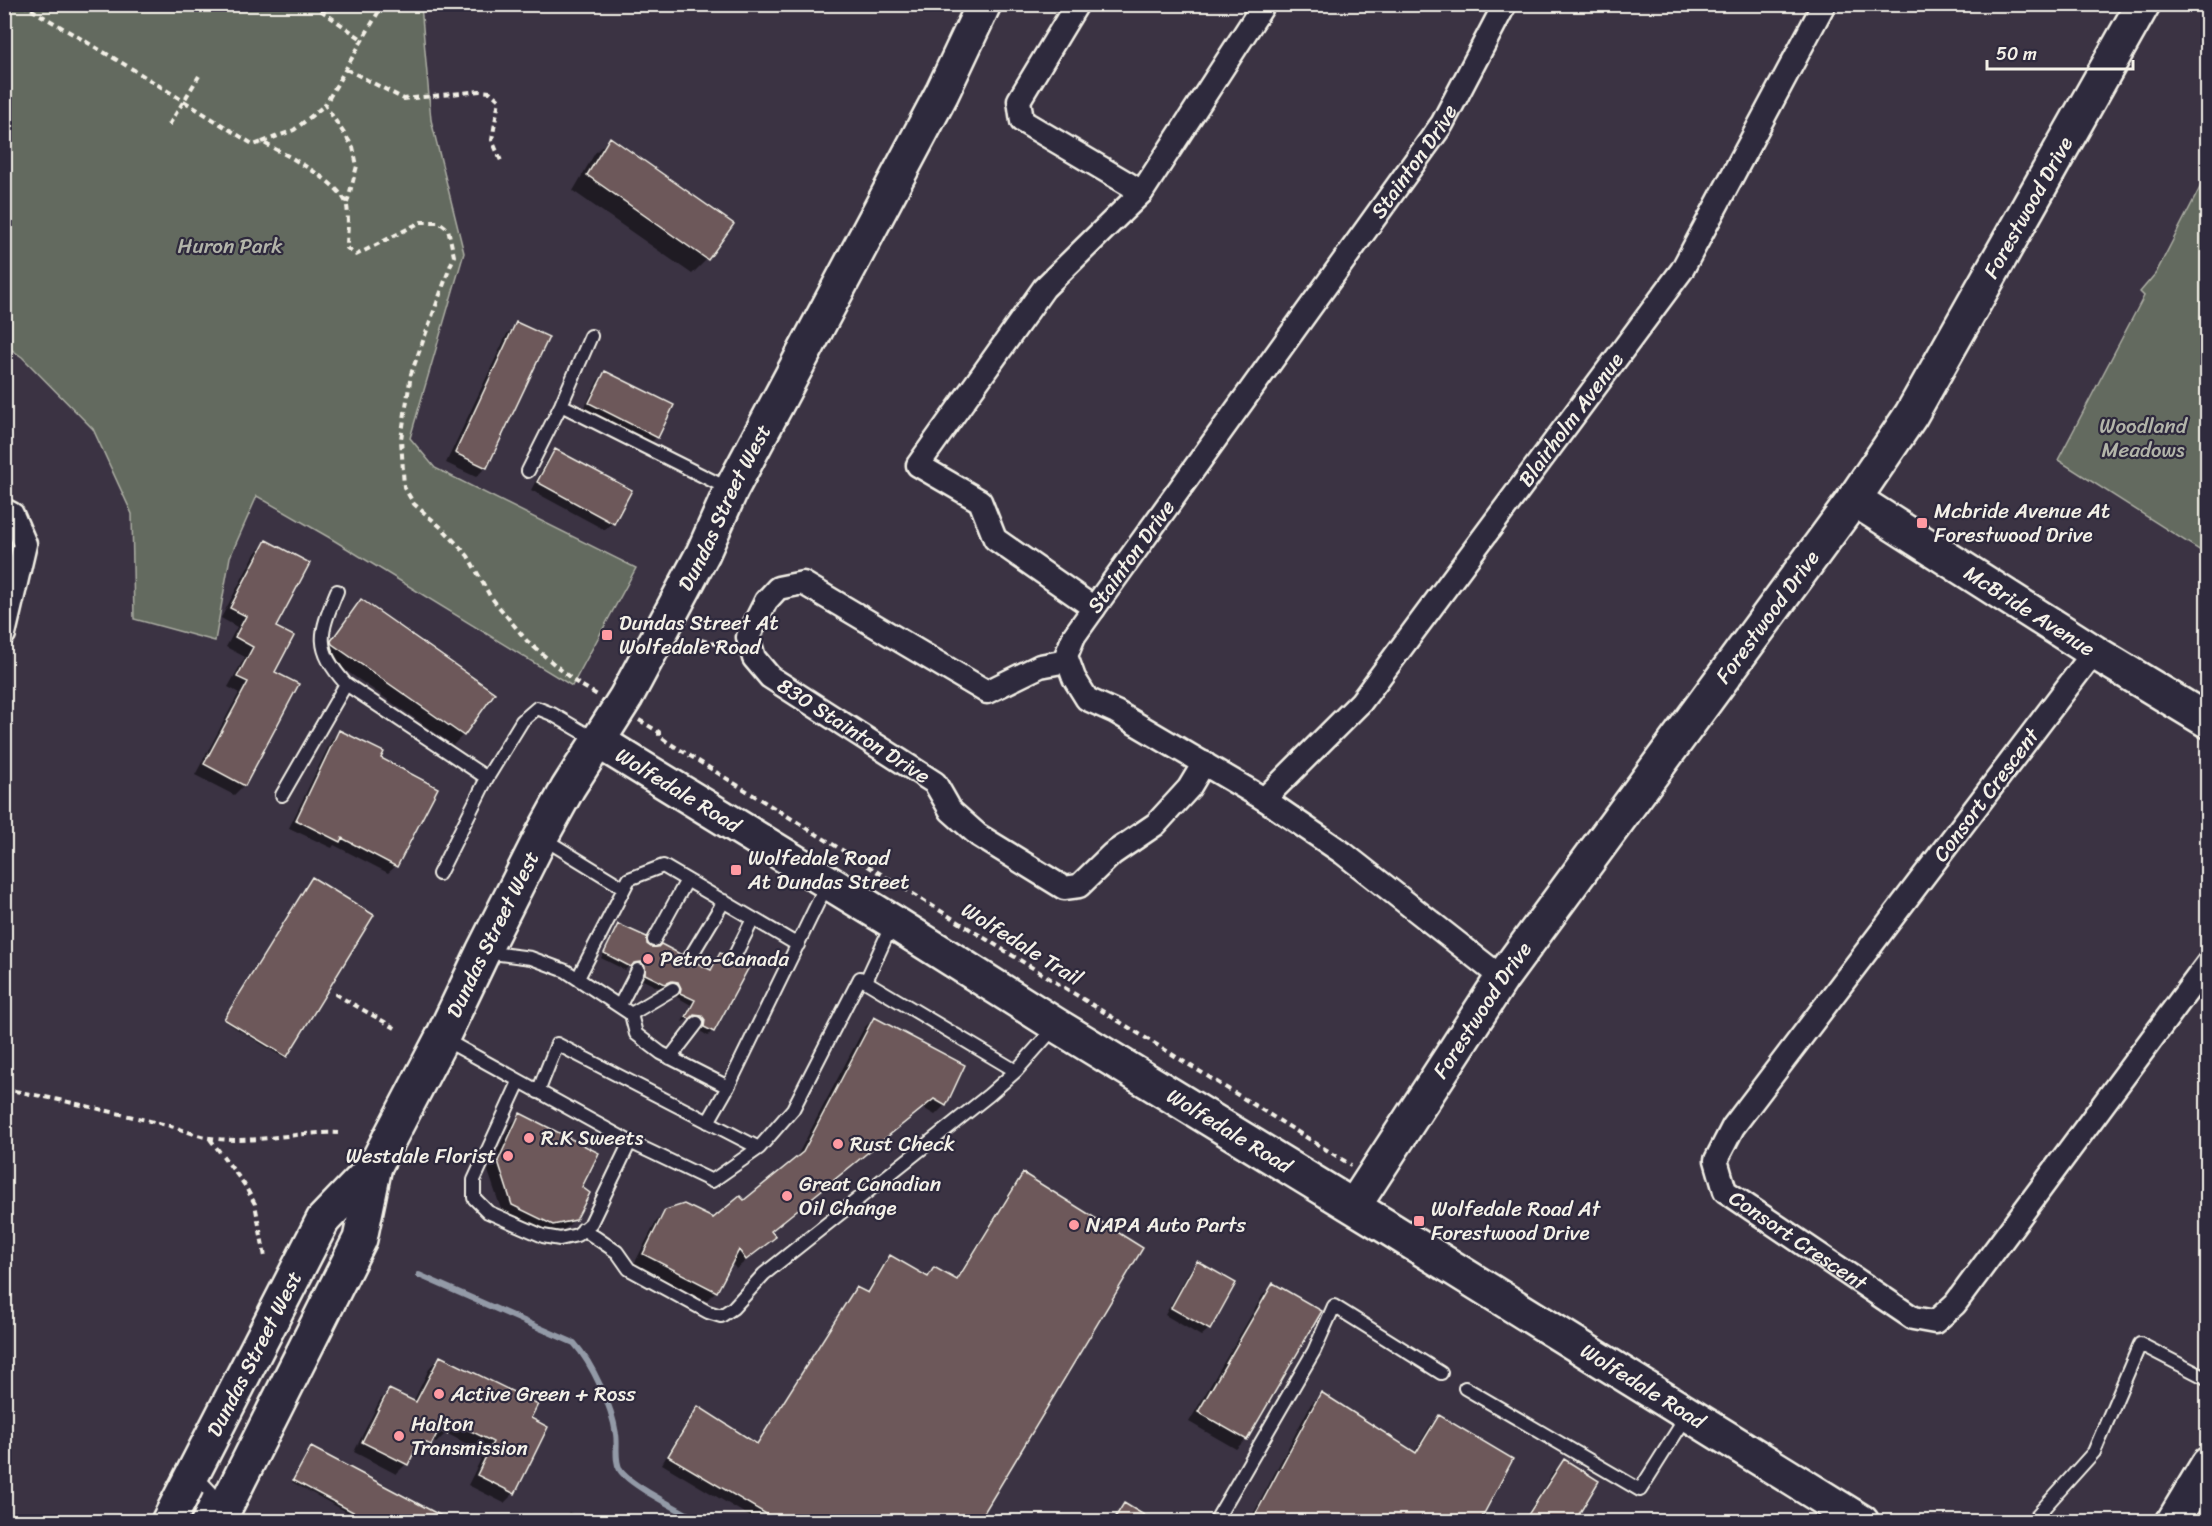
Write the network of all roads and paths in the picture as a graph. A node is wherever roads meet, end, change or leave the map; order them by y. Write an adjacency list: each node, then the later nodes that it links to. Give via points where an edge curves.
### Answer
1 (22, 4): 13 (path)
2 (312, 4): 10 (path)
3 (383, 4): 10 (path)
4 (984, 4): 23 (street, Dundas Street West, via 942,93)
5 (1077, 4): 18 (street, via 1019,100 1022,121)
6 (1264, 4): 18 (street)
7 (1505, 4): 27 (street, Stainton Drive, via 1442,124)
8 (1824, 4): 41 (street, Blairholm Avenue, via 1682,270 1361,702)
9 (2143, 4): 24 (street, Forestwood Drive, via 1911,416)
10 (363, 40): 11 (path)
11 (346, 69): 14 (path); 17 (path, via 404,99 490,92 499,100 492,140)
12 (199, 76): 13 (path)
13 (183, 102): 15 (path); 16 (path, via 254,145)
14 (325, 105): 16 (path, via 294,130); 19 (path, via 353,147 357,166)
15 (169, 124)
16 (262, 142): 19 (path, via 331,184)
17 (501, 160)
18 (1142, 192): 27 (street, via 1044,288 918,465 980,501 995,539)
19 (346, 204): 34 (path, via 346,248 356,255 421,222 439,222 448,229 454,256 411,374 401,439 404,487 414,504 468,556 490,596 527,641)
20 (591, 336): 21 (lane)
21 (561, 405): 22 (lane); 23 (lane)
22 (528, 471)
23 (731, 490): 37 (street, Dundas Street West, via 703,553)
24 (1854, 498): 31 (street, McBride Avenue); 58 (street, Forestwood Drive)
25 (4, 510): 28 (street, via 12,514 25,544)
26 (337, 591): 33 (lane, via 323,625 322,646)
27 (1094, 608): 32 (street, Stainton Drive, via 1074,636)
28 (4, 634)
29 (701, 640): 30 (path, via 719,645)
30 (749, 642): 32 (street, via 766,601 778,588 803,583 987,692 1040,666); 38 (street, 830 Stainton Drive, via 754,658 770,677 934,783 951,811 978,835 1064,888 1079,886 1112,854 1156,824 1189,788)
31 (2094, 652): 35 (street, McBride Avenue); 55 (street, Consort Crescent, via 1733,1127 1716,1160 1725,1191 1913,1318 1935,1323 1955,1304)
32 (1067, 661): 38 (street, via 1087,699)
33 (346, 684): 39 (lane); 40 (lane)
34 (580, 685)
35 (2208, 721)
36 (659, 732): 80 (path, Wolfedale Trail, via 666,741 1320,1146)
37 (598, 741): 39 (lane, via 537,708 522,721); 42 (street, Dundas Street West); 45 (street, Wolfedale Road)
38 (1204, 763): 41 (street)
39 (487, 778): 43 (lane)
40 (282, 795)
41 (1264, 799): 58 (street, via 1343,854)
42 (541, 837): 46 (lane); 52 (street, Dundas Street West)
43 (439, 874)
44 (687, 880): 46 (lane, via 663,866 629,879); 47 (lane); 50 (lane)
45 (828, 883): 49 (street, Wolfedale Road); 51 (lane)
46 (624, 888): 57 (lane)
47 (724, 901): 48 (lane); 53 (lane)
48 (753, 919): 51 (lane); 54 (lane)
49 (893, 922): 59 (lane); 65 (street, Wolfedale Road)
50 (654, 940)
51 (798, 945): 71 (lane)
52 (483, 952): 57 (lane, via 531,958); 67 (street, Dundas Street West)
53 (689, 959)
54 (733, 959)
55 (2208, 963)
56 (638, 970): 62 (lane)
57 (578, 978): 62 (lane)
58 (1502, 978): 80 (street, Forestwood Drive)
59 (866, 981): 69 (lane); 78 (lane, via 860,978 793,1109)
60 (673, 988): 63 (lane)
61 (335, 994): 66 (path)
62 (620, 1005): 63 (lane)
63 (631, 1014): 68 (lane, via 636,1034)
64 (697, 1023): 68 (lane)
65 (1056, 1025): 69 (lane); 80 (street, Wolfedale Road)
66 (397, 1029)
67 (442, 1038): 70 (lane); 79 (street, Dundas Street West)
68 (670, 1058): 71 (lane)
69 (1016, 1071): 81 (lane, via 764,1274 721,1316 629,1269 617,1252)
70 (519, 1082): 73 (lane); 81 (lane, via 474,1180 474,1198 488,1212 543,1236 560,1239 577,1235)
71 (728, 1087): 74 (lane)
72 (4, 1089): 76 (path)
73 (538, 1092): 74 (lane, via 557,1044); 77 (lane)
74 (708, 1122): 78 (lane)
75 (339, 1133): 76 (path, via 269,1139)
76 (210, 1138): 82 (path, via 255,1204)
77 (630, 1142): 78 (lane, via 711,1181); 81 (lane, via 591,1223)
78 (759, 1148)
79 (375, 1166): 88 (street, Dundas Street West, via 322,1220); 91 (street, Dundas Street West, via 360,1239)
80 (1363, 1193): 86 (street, Wolfedale Road)
81 (583, 1229)
82 (265, 1257)
83 (1441, 1373): 92 (lane, via 1334,1306 1314,1351)
84 (2208, 1379): 94 (lane, via 2140,1344 2094,1452)
85 (1465, 1388): 86 (lane, via 1640,1490)
86 (1689, 1413): 93 (street, Wolfedale Road)
87 (2208, 1464): 95 (street)
88 (193, 1473): 89 (street, Dundas Street West); 90 (lane, via 212,1492)
89 (168, 1521)
90 (197, 1521)
91 (218, 1521)
92 (1215, 1521)
93 (1862, 1521)
94 (2031, 1521)
95 (2173, 1521)

